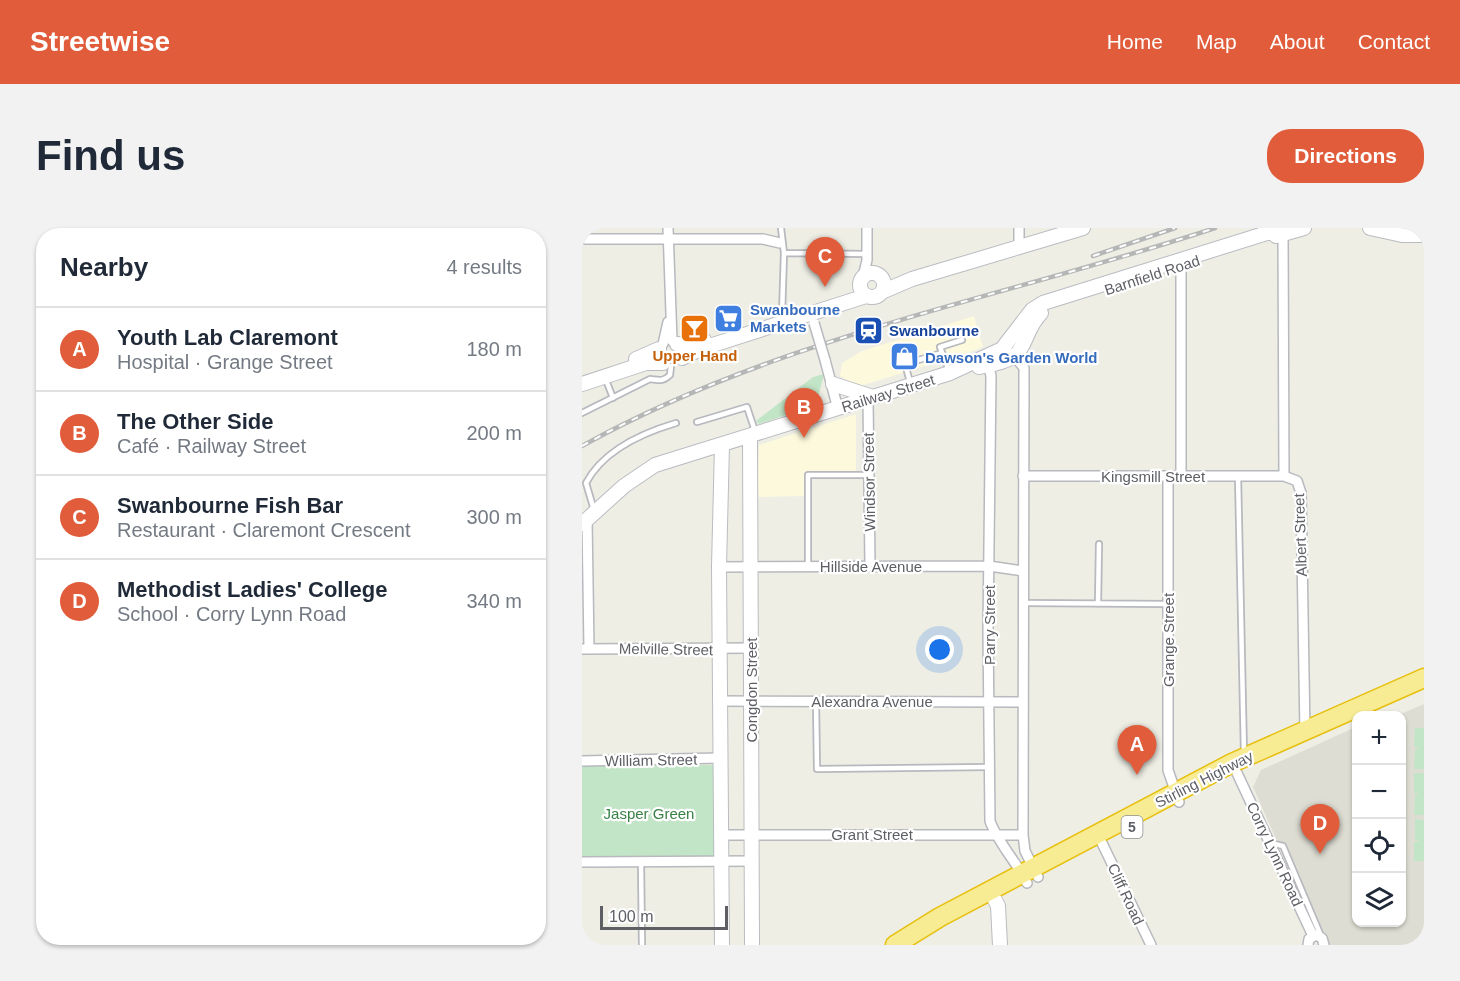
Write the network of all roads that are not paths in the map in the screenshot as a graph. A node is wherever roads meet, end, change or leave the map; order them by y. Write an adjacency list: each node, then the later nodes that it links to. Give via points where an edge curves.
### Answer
1 (668, 228): 12 (street)
2 (781, 228): 13 (lane)
3 (867, 228): 17 (street)
4 (1019, 228): 14 (street)
5 (1083, 228): 14 (street)
6 (1304, 228): 9 (street, Barnfield Road)
7 (1370, 228): 10 (street, via 1402,235)
8 (1397, 228): 10 (street)
9 (1283, 231): 16 (street, Barnfield Road); 23 (street, Barnfield Road, via 1043,303 1032,310); 47 (street, Albert Street)
10 (1419, 234)
11 (582, 239): 12 (street)
12 (668, 240): 13 (street, via 763,239); 22 (street)
13 (780, 243): 15 (lane)
14 (1019, 247): 18 (street)
15 (783, 253): 17 (lane); 20 (lane)
16 (1181, 267): 25 (street, Barnfield Road, via 1046,310 1031,324); 45 (street)
17 (866, 275): 18 (street, via 880,276); 18 (street, via 878,297); 19 (street)
18 (884, 287)
19 (812, 314): 20 (street); 27 (street, via 700,349); 32 (street, bridge)
20 (782, 315): 22 (street, via 689,345)
21 (962, 340): 24 (lane, via 940,347)
22 (668, 345): 27 (street, via 658,357); 27 (street, via 682,350); 30 (street, via 644,357)
23 (1002, 349): 25 (street); 26 (street, Railway Street)
24 (942, 353): 28 (lane); 33 (lane, via 905,364)
25 (1018, 353): 26 (street, Railway Street); 43 (street, via 1024,368)
26 (988, 361): 28 (street, Railway Street); 53 (street, Parry Street)
27 (672, 362): 29 (street, via 646,363); 34 (lane, via 670,375 662,381 650,379)
28 (950, 373): 33 (street, Railway Street)
29 (604, 374): 31 (street); 34 (lane)
30 (582, 375)
31 (582, 384)
32 (833, 384): 35 (street); 36 (street)
33 (911, 387): 35 (street, Railway Street)
34 (613, 398): 37 (lane)
35 (870, 398): 36 (street, Railway Street); 42 (street, Windsor Street)
36 (842, 407): 40 (street, Railway Street)
37 (582, 413)
38 (697, 422): 40 (lane, via 747,407)
39 (676, 423): 48 (lane, via 636,437)
40 (753, 435): 41 (street, Railway Street); 55 (street, Congdon Street)
41 (722, 446): 49 (street, Railway Street, via 714,453 659,471 651,470 624,486); 54 (street, Congdon Street)
42 (869, 475): 51 (lane, via 808,475); 52 (street, Windsor Street)
43 (1023, 476): 44 (street, Kingsmill Street); 56 (street)
44 (1168, 476): 45 (street, Kingsmill Street); 59 (street, Grange Street)
45 (1181, 476): 46 (street, Kingsmill Street)
46 (1238, 476): 47 (street, Kingsmill Street); 75 (lane)
47 (1284, 476): 72 (street, Albert Street, via 1298,481 1301,493)
48 (584, 484): 49 (lane)
49 (588, 518): 61 (street)
50 (1100, 544): 58 (lane)
51 (808, 566): 52 (street, Hillside Avenue); 55 (street, Hillside Avenue)
52 (870, 566): 53 (street, Hillside Avenue)
53 (989, 566): 56 (street, Hillside Avenue); 68 (street, Parry Street)
54 (719, 567): 55 (street, Hillside Avenue); 62 (street, Congdon Street)
55 (750, 567): 60 (street, Congdon Street)
56 (1023, 571): 57 (street)
57 (1024, 603): 58 (lane); 69 (street)
58 (1098, 604): 59 (lane)
59 (1167, 604): 77 (street, Grange Street, via 1168,770)
60 (751, 648): 62 (street, Melville Street); 66 (street, Congdon Street)
61 (585, 649): 62 (street, Melville Street)
62 (720, 650): 65 (street, Congdon Street)
63 (1424, 678): 72 (highway, Stirling Highway / 5)
64 (1424, 690): 70 (highway)
65 (720, 701): 66 (street, Alexandra Avenue); 73 (street, Congdon Street)
66 (751, 701): 67 (street, Alexandra Avenue); 78 (street, Congdon Street)
67 (816, 701): 68 (street, Alexandra Avenue); 76 (lane, via 817,769)
68 (989, 702): 69 (street, Alexandra Avenue); 76 (street, Parry Street)
69 (1023, 702): 81 (street)
70 (1374, 711)
71 (1352, 719): 72 (highway, Stirling Highway / 5)
72 (1306, 733): 75 (highway, Stirling Highway / 5)
73 (720, 758): 74 (street, William Street); 79 (street, Congdon Street)
74 (582, 761)
75 (1240, 765): 77 (highway, Stirling Highway / 5); 89 (street, Corry Lynn Road, via 1270,843)
76 (990, 767): 80 (street, Parry Street, via 990,821)
77 (1177, 798): 82 (highway, Stirling Highway / 5); 87 (highway, Stirling Highway / 5)
78 (751, 834): 79 (street, Grant Street); 80 (street, Grant Street); 83 (street, Congdon Street)
79 (721, 835): 86 (street, Congdon Street)
80 (995, 835): 81 (street, Grant Street); 87 (street, Parry Street)
81 (1023, 835): 87 (street)
82 (1102, 843): 87 (highway, Stirling Highway / 5); 96 (street, Cliff Road)
83 (751, 861): 86 (street); 92 (street, Congdon Street)
84 (582, 862): 85 (street)
85 (641, 862): 86 (street); 90 (lane)
86 (721, 862): 91 (street, Congdon Street)
87 (1030, 875): 88 (highway, Stirling Highway / 5); 93 (highway, Stirling Highway / 5, via 940,917)
88 (995, 900): 94 (highway, Stirling Highway / 5); 95 (street)
89 (1320, 940): 97 (street, via 1309,939)
90 (642, 945)
91 (722, 945)
92 (752, 945)
93 (895, 945)
94 (913, 945)
95 (1000, 945)
96 (1150, 945)
97 (1308, 945)

